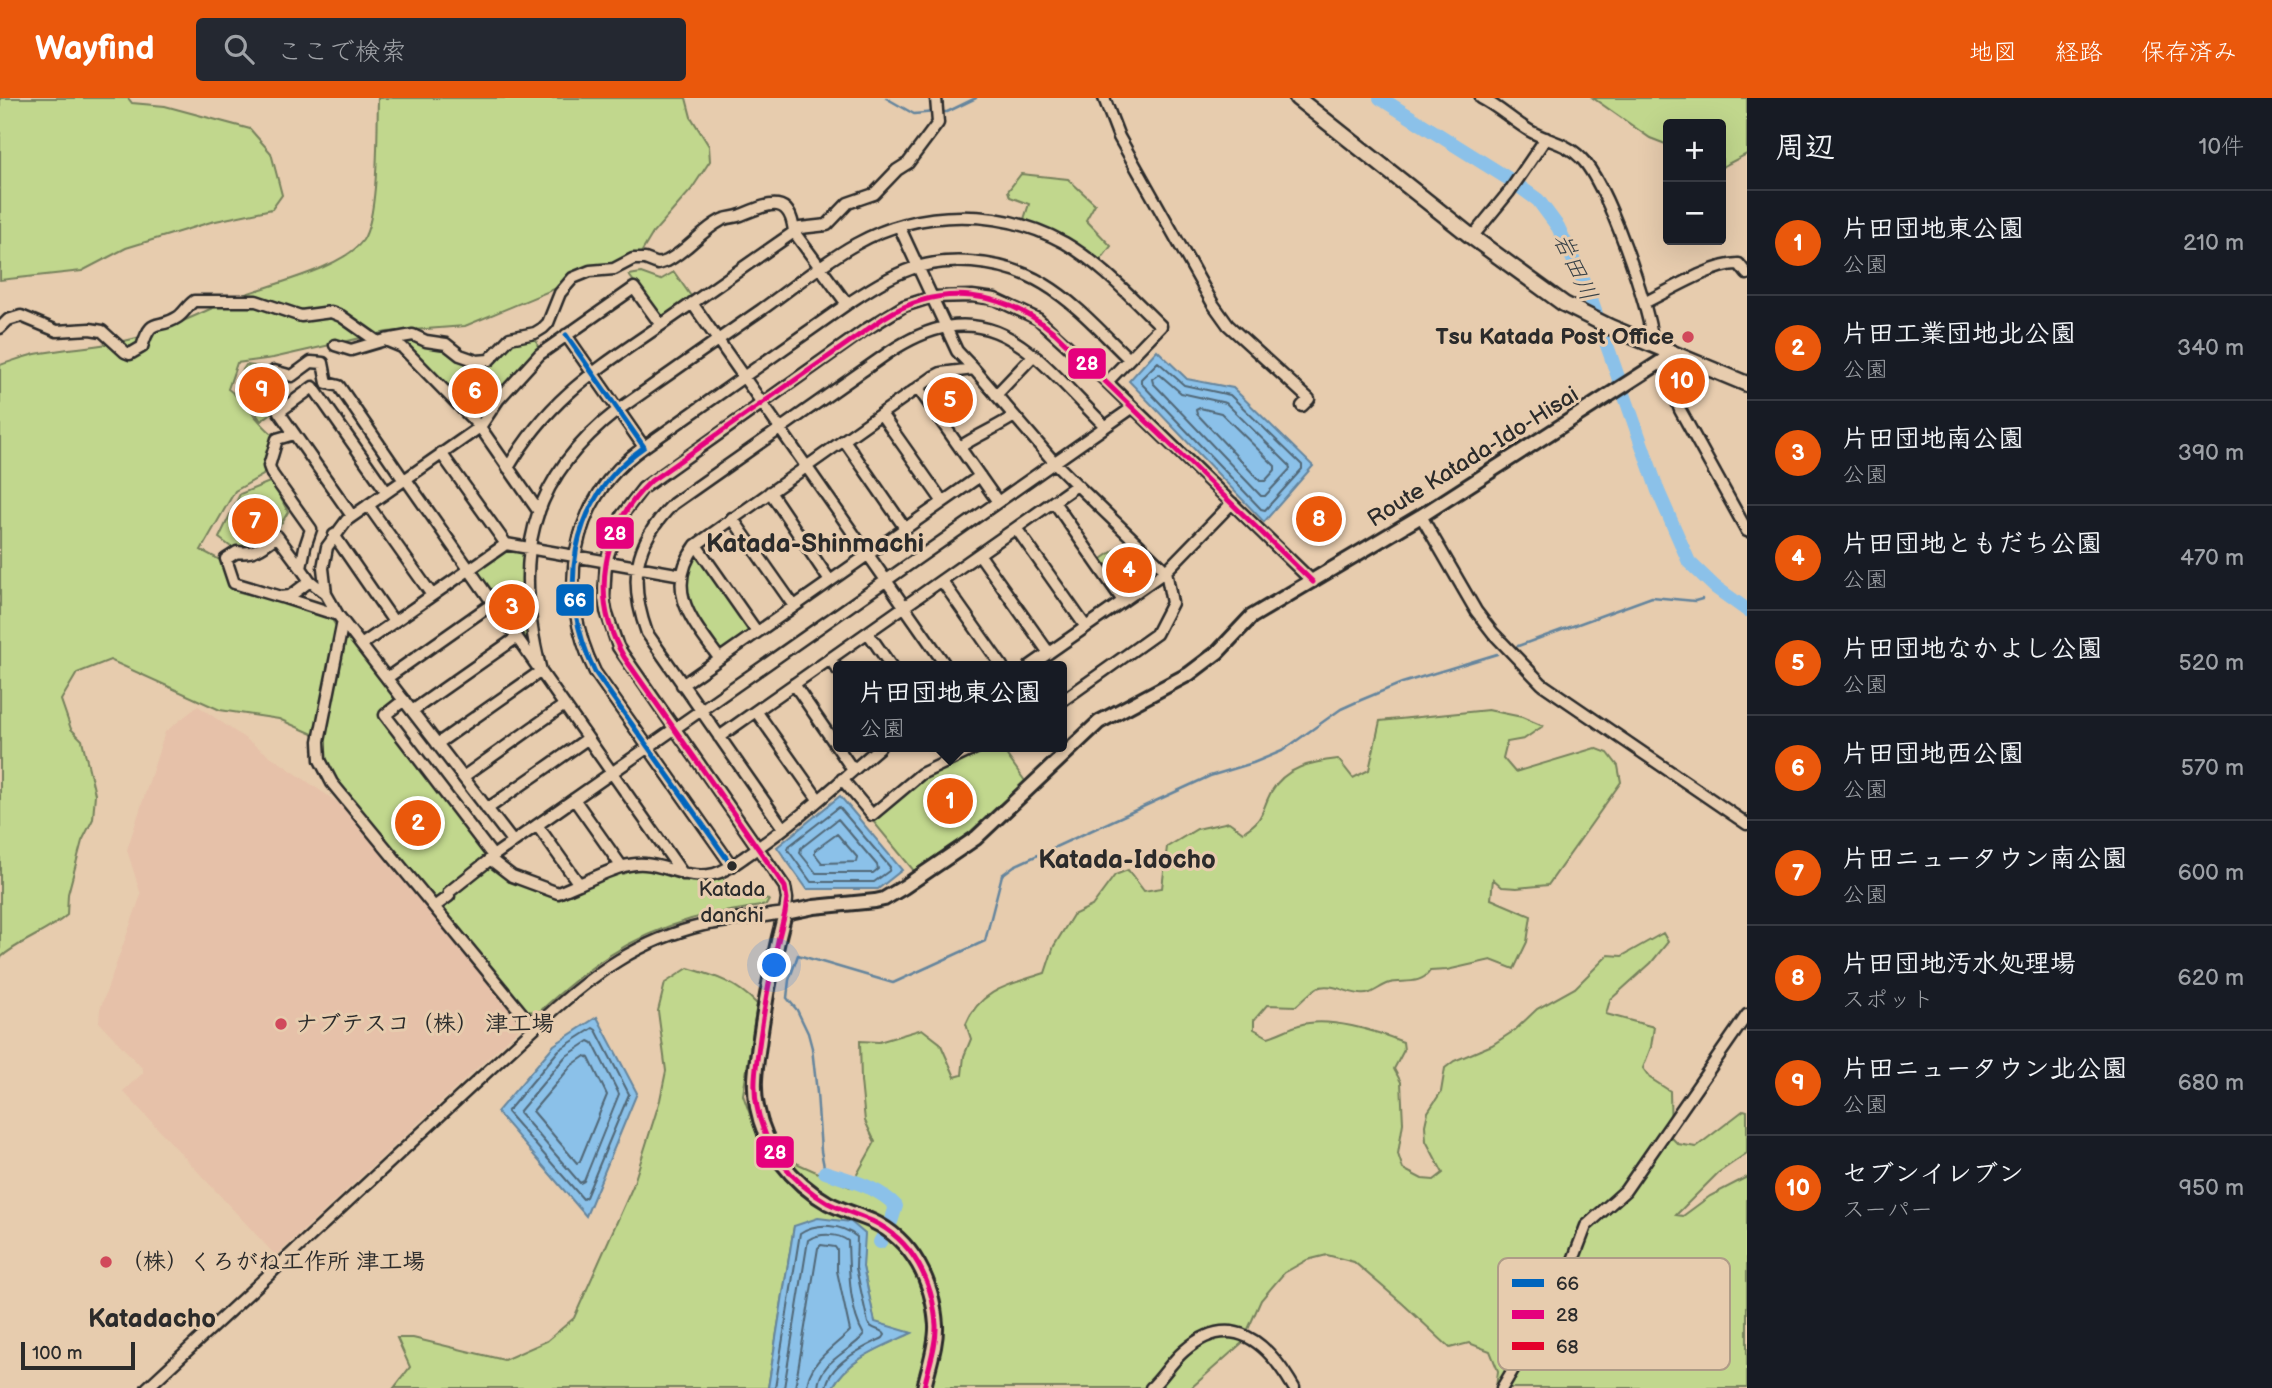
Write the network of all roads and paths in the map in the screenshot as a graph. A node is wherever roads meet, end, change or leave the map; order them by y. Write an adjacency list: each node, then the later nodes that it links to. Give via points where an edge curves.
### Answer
1 (1104, 98): 36 (street, via 1119,137 1213,304 1228,325 1308,399)
2 (1297, 98): 8 (highway)
3 (1481, 98): 5 (street)
4 (937, 108): 7 (street, via 932,132 908,163 874,194 848,203 827,225)
5 (1546, 138): 8 (street); 14 (street, via 1574,151 1593,171)
6 (899, 226): 9 (street); 10 (street, via 855,244); 26 (street, via 948,217 985,218 1031,228 1065,243 1094,263 1161,326)
7 (794, 232): 10 (street); 13 (street); 21 (street, via 785,209 763,205 720,220 667,261 658,264 633,259 614,269 590,271 563,289 543,328 513,337 489,360 477,361 446,344 413,335)
8 (1472, 237): 23 (highway, via 1585,315)
9 (918, 267): 12 (street); 15 (street); 26 (street, via 966,262 992,265 1042,282)
10 (820, 268): 15 (street); 20 (street)
11 (1747, 274): 14 (street, via 1739,264 1714,269)
12 (932, 297): 17 (street); 31 (street, via 972,296 1013,306 1038,319); 35 (street, via 884,317)
13 (692, 303): 16 (street); 20 (street)
14 (1644, 303): 23 (street)
15 (847, 304): 30 (street)
16 (660, 325): 19 (street, via 634,288); 29 (street)
17 (945, 326): 24 (street, via 995,331); 27 (street, via 957,351); 43 (street, via 903,343)
18 (0, 328): 21 (street, via 21,316 57,331 99,330 130,354 142,347 150,328 179,317 191,302 199,300 256,302 301,316 334,313)
19 (566, 335): 29 (street); 42 (street, via 527,367)
20 (718, 340): 30 (street); 38 (street)
21 (382, 341): 22 (street, via 351,350); 42 (street, via 402,347)
22 (335, 345)
23 (1653, 345): 25 (highway)
24 (1034, 355): 34 (street); 41 (street)
25 (1667, 357): 32 (highway); 64 (main road, Route Katada-Ido-Hisai); 68 (street, via 1679,410)
26 (1129, 359): 31 (street)
27 (974, 369): 33 (street, via 941,373); 34 (street)
28 (274, 371): 53 (street, via 292,376 310,362 323,363 327,383 339,386)
29 (592, 372): 38 (street); 51 (street, via 531,432)
30 (744, 377): 35 (street); 46 (street)
31 (1107, 382): 37 (street)
32 (1747, 384)
33 (918, 388): 39 (street); 47 (street)
34 (996, 395): 40 (street)
35 (762, 403): 43 (street); 76 (street, via 643,488 622,514)
36 (1302, 406)
37 (1132, 408): 41 (street); 60 (street)
38 (618, 411): 46 (street); 62 (street, via 589,434 564,464)
39 (881, 414): 45 (street); 57 (street)
40 (1014, 416): 47 (street); 49 (street)
41 (1105, 426): 49 (street)
42 (480, 427): 48 (street); 51 (street)
43 (780, 429): 50 (street); 77 (street, via 673,504 651,530)
44 (294, 434): 55 (street, via 279,412 313,387); 63 (street); 78 (street, via 277,439 269,466 311,529)
45 (844, 440): 50 (street); 66 (street)
46 (644, 447): 75 (street, via 598,495)
47 (960, 447): 52 (street)
48 (442, 453): 53 (street); 70 (street)
49 (1054, 462): 54 (street); 58 (street)
50 (806, 466): 56 (street); 73 (street)
51 (509, 468): 62 (street)
52 (980, 476): 57 (street); 58 (street)
53 (404, 479): 55 (street); 79 (street)
54 (1077, 485): 59 (street); 80 (street)
55 (386, 491): 61 (street)
56 (770, 492): 65 (street); 84 (street)
57 (943, 502): 66 (street)
58 (998, 502): 82 (street)
59 (1054, 502): 67 (street); 90 (street)
60 (1233, 503): 80 (street); 86 (street)
61 (368, 505): 63 (street); 88 (street)
62 (539, 512): 72 (street)
63 (352, 516): 69 (street)
64 (1421, 516): 86 (main road, Route Katada-Ido-Hisai); 135 (street, via 1475,611 1542,684)
65 (732, 519): 71 (street); 92 (street)
66 (905, 528): 73 (street)
67 (1016, 528): 74 (street); 96 (street)
68 (1747, 531)
69 (334, 535): 87 (street, via 324,559); 95 (street)
70 (506, 544): 72 (street); 79 (street)
71 (696, 545): 81 (street); 97 (street)
72 (529, 548): 75 (street); 109 (street, via 527,594)
73 (868, 554): 82 (street); 84 (street)
74 (979, 554): 85 (street); 101 (street)
75 (575, 556): 76 (street); 124 (street, via 573,603 585,651)
76 (606, 561): 77 (street); 119 (street, via 604,598 614,638)
77 (638, 567): 81 (street); 112 (street, via 642,620)
78 (301, 568): 83 (street); 89 (street, via 277,536 257,551 237,552 226,559 234,583)
79 (469, 570): 88 (street); 91 (street)
80 (1166, 571): 90 (street); 113 (street, via 1172,603 1156,634)
81 (682, 575): 102 (street, via 686,609)
82 (886, 580): 93 (street); 116 (street)
83 (310, 581): 87 (street); 89 (street)
84 (830, 581): 92 (street)
85 (942, 581): 93 (street); 106 (street)
86 (1313, 582): 146 (main road, Route Katada-Ido-Hisai, via 1251,617 1219,652 1189,674 1099,722 976,838 904,887 875,901)
87 (326, 594): 94 (street)
88 (432, 595): 95 (street)
89 (281, 597): 94 (street)
90 (1123, 601): 96 (street)
91 (492, 604): 99 (street); 110 (street)
92 (794, 606): 97 (street)
93 (905, 607): 98 (street); 105 (street)
94 (340, 618): 100 (street); 145 (street, via 319,741 320,760 332,783)
95 (394, 622): 100 (street)
96 (1086, 627): 101 (street)
97 (757, 632): 102 (street)
98 (868, 633): 103 (street); 104 (street)
99 (516, 638): 109 (street); 117 (street)
100 (361, 645): 110 (street)
101 (1049, 653): 107 (street)
102 (719, 659): 112 (street)
103 (830, 659): 108 (street); 111 (street)
104 (888, 661)
105 (943, 661)
106 (998, 661)
107 (1037, 661)
108 (833, 663)
109 (541, 671): 115 (street); 123 (street)
110 (387, 678): 114 (street)
111 (794, 684): 118 (street); 122 (street)
112 (682, 685): 116 (street)
113 (1067, 697)
114 (404, 700): 117 (street); 140 (street, via 385,715)
115 (563, 706): 121 (street); 130 (street)
116 (700, 710): 119 (street); 120 (street)
117 (412, 711): 123 (street)
118 (756, 711): 120 (street); 133 (street)
119 (674, 729): 124 (street); 139 (street)
120 (719, 737): 137 (street)
121 (587, 739): 129 (street); 134 (street)
122 (833, 740)
123 (437, 744): 130 (street)
124 (648, 747): 129 (street); 141 (street)
125 (841, 752): 128 (street)
126 (874, 752): 128 (street)
127 (968, 752): 131 (street, via 922,774 872,815)
128 (853, 769): 131 (street)
129 (611, 773): 132 (street); 143 (street)
130 (463, 777): 134 (street)
131 (842, 779): 133 (street)
132 (574, 799): 136 (street); 142 (street)
133 (818, 799): 137 (street)
134 (487, 809): 138 (street)
135 (1747, 824)
136 (537, 825): 138 (street); 144 (street)
137 (783, 828): 139 (street)
138 (513, 842): 140 (street)
139 (758, 848): 141 (street); 146 (street, via 785,887)
140 (491, 858): 144 (street, via 512,876 558,893); 145 (street)
141 (732, 866): 143 (street, via 708,875)
142 (622, 867): 143 (street, via 648,864); 144 (street)
143 (682, 874)
144 (579, 884)
145 (434, 906): 148 (street)
146 (785, 913): 148 (street, via 704,925 649,943 596,973); 152 (main road, via 756,1070 761,1124 792,1177 829,1203 889,1232 916,1259 931,1293 936,1328)
147 (1747, 1015): 149 (street, via 1625,1191 1586,1226)
148 (534, 1028): 151 (street)
149 (1574, 1258)
150 (1513, 1370): 155 (street)
151 (147, 1388)
152 (924, 1388)
153 (1151, 1388): 154 (street, via 1193,1343 1219,1331 1231,1331 1273,1357)
154 (1294, 1388)
155 (1502, 1388)

